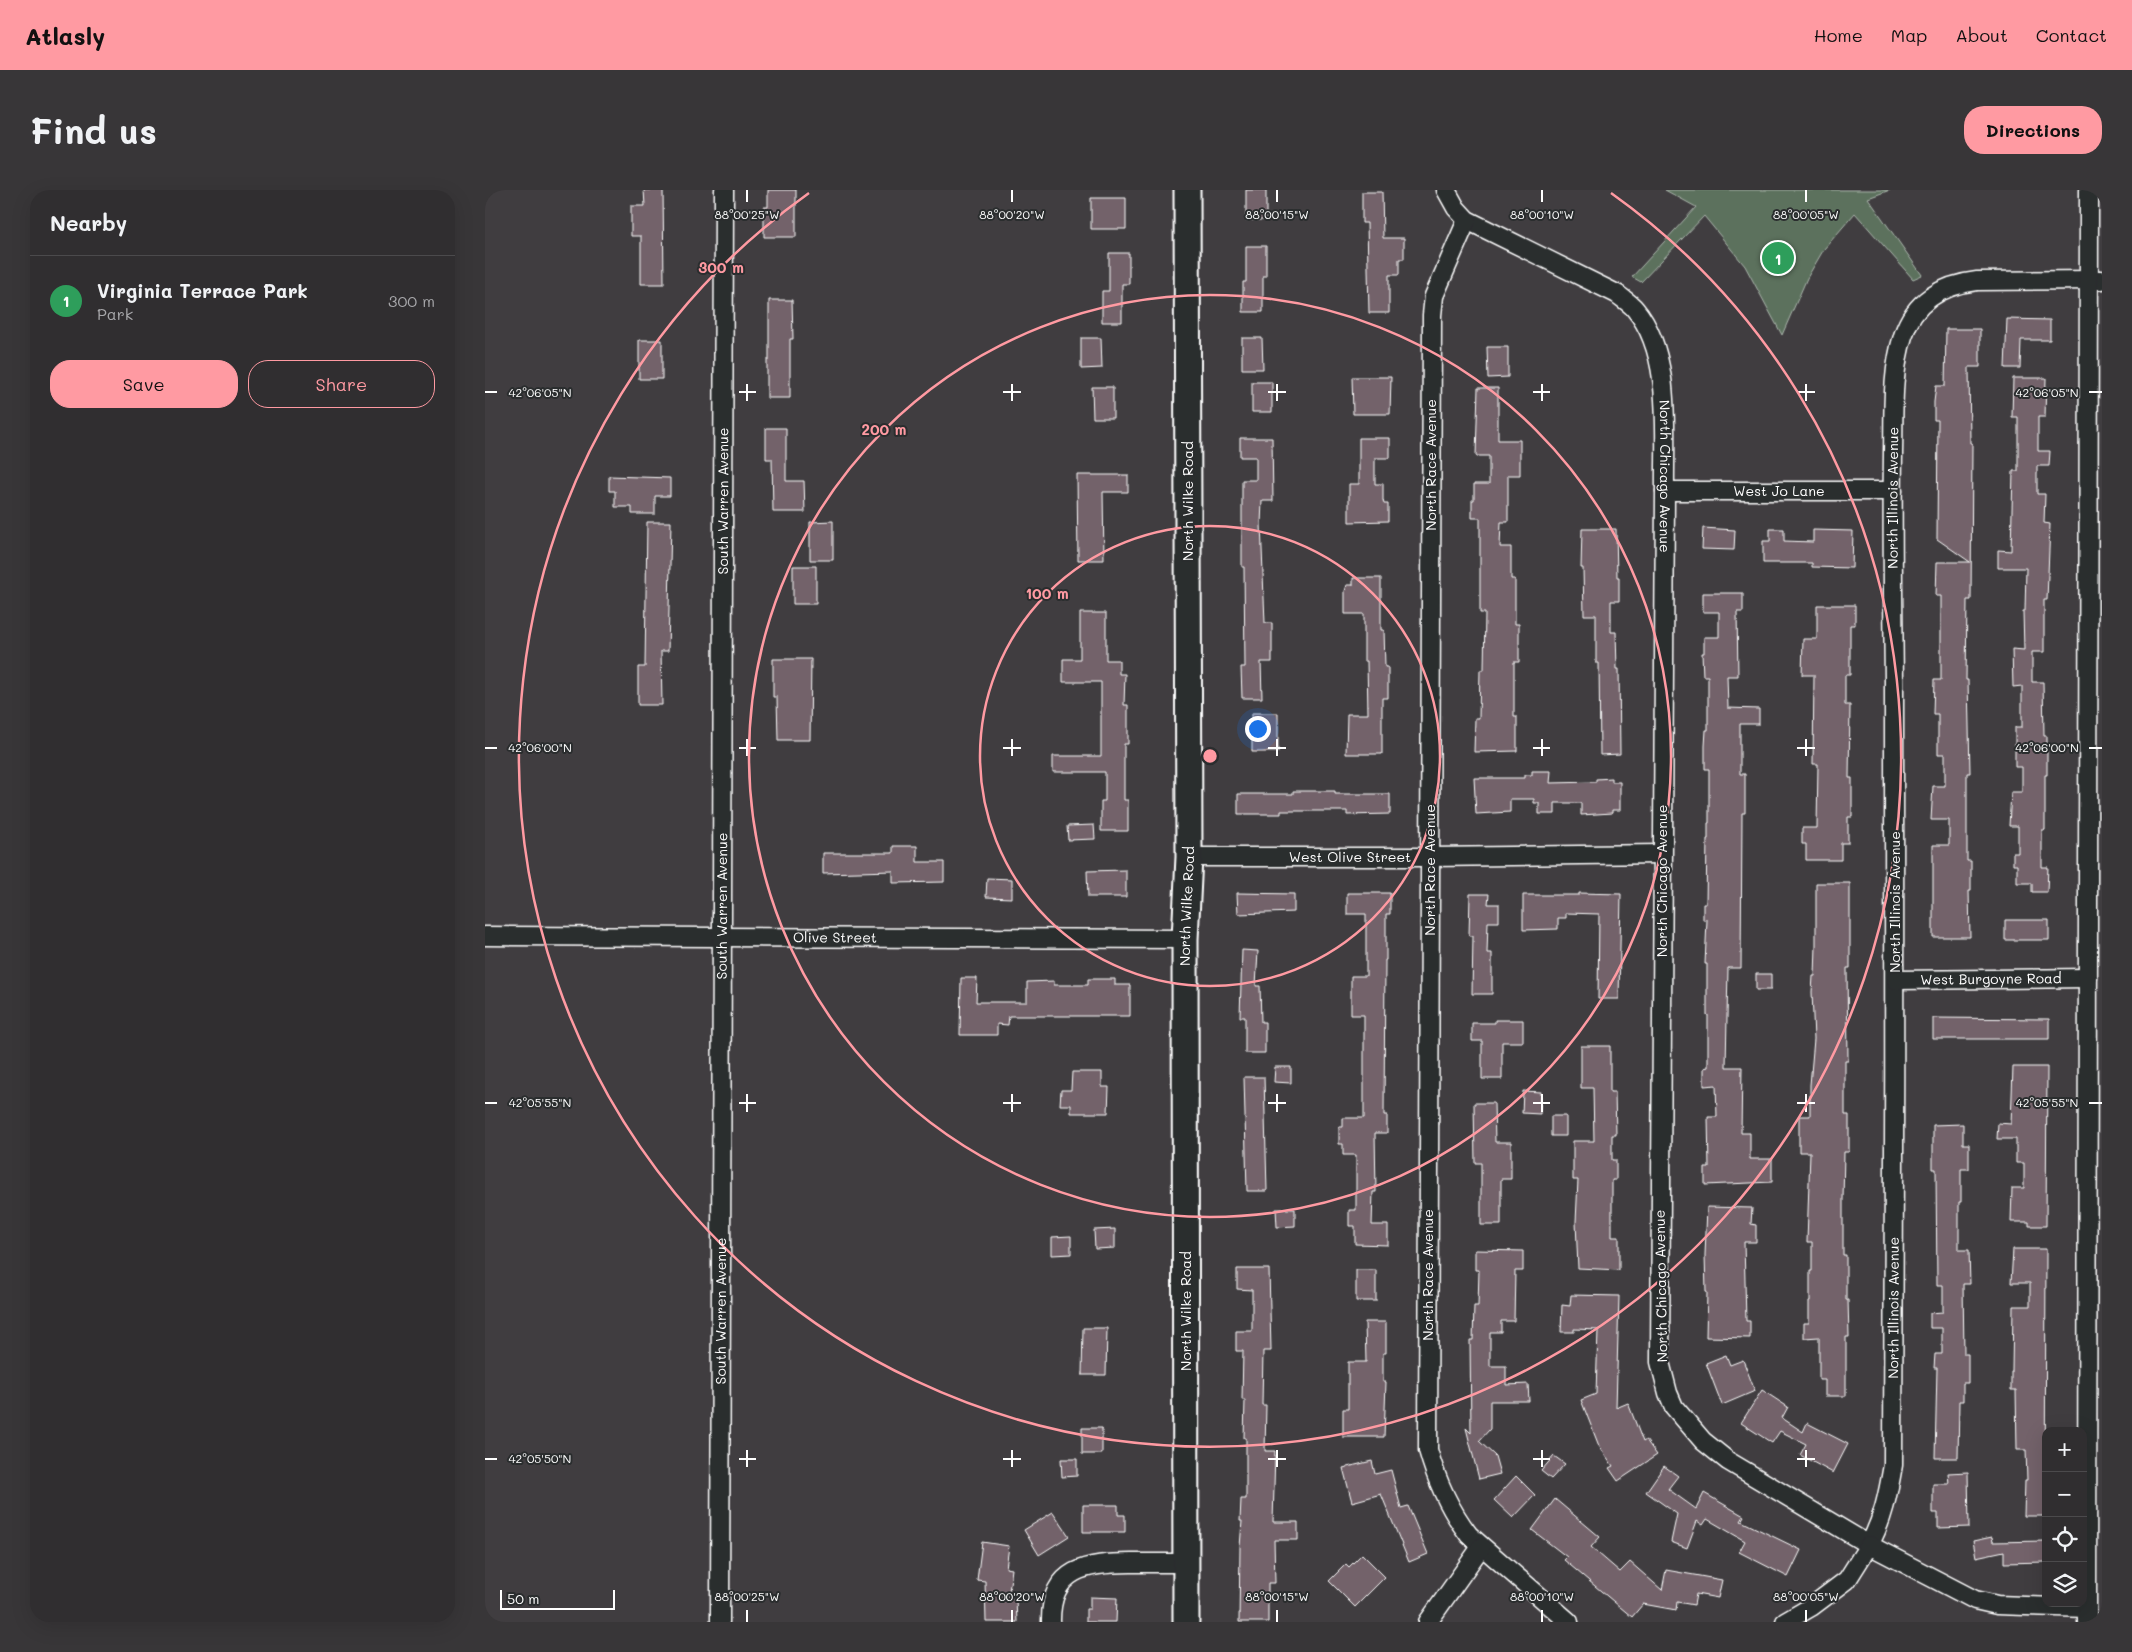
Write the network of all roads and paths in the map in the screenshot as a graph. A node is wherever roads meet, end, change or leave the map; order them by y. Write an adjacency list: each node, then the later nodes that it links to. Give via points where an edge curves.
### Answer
1 (724, 190): 13 (street, South Warren Avenue)
2 (1187, 190): 10 (street, North Wilke Road)
3 (1446, 190): 5 (street)
4 (2089, 190): 6 (street)
5 (1467, 220): 7 (street, North Chicago Avenue, via 1617,294 1634,308 1646,326 1658,355); 11 (street, North Race Avenue, via 1434,296 1432,314)
6 (2096, 280): 8 (street, North Illinois Avenue, via 1977,281 1958,283 1934,293 1910,319 1895,365); 15 (street)
7 (1665, 491): 8 (street, West Jo Lane); 9 (street, North Chicago Avenue)
8 (1893, 491): 16 (street, North Illinois Avenue)
9 (1662, 854): 11 (street, West Olive Street); 18 (street, North Chicago Avenue, via 1659,1333 1660,1362 1668,1392 1674,1407 1692,1431 1728,1461)
10 (1189, 857): 11 (street, West Olive Street); 14 (street, North Wilke Road)
11 (1430, 857): 19 (street, North Race Avenue, via 1427,1450 1451,1509)
12 (485, 936): 13 (street, Olive Street)
13 (722, 937): 14 (street, Olive Street); 22 (street, South Warren Avenue)
14 (1185, 939): 20 (street, North Wilke Road)
15 (2088, 978): 16 (street, West Burgoyne Road); 17 (street)
16 (1895, 980): 18 (street, North Illinois Avenue, via 1893,1465 1885,1506)
17 (2095, 1342): 21 (street)
18 (1869, 1545): 21 (street, North Chicago Avenue, via 1975,1600); 27 (street, North Illinois Avenue, via 1847,1580 1811,1608)
19 (1481, 1547): 25 (street); 26 (street, North Race Avenue)
20 (1186, 1563): 23 (street, via 1102,1563 1084,1567 1067,1576 1055,1594); 24 (street, North Wilke Road)
21 (2087, 1615)
22 (721, 1622)
23 (1051, 1622)
24 (1186, 1622)
25 (1428, 1622)
26 (1569, 1622)
27 (1785, 1622)

